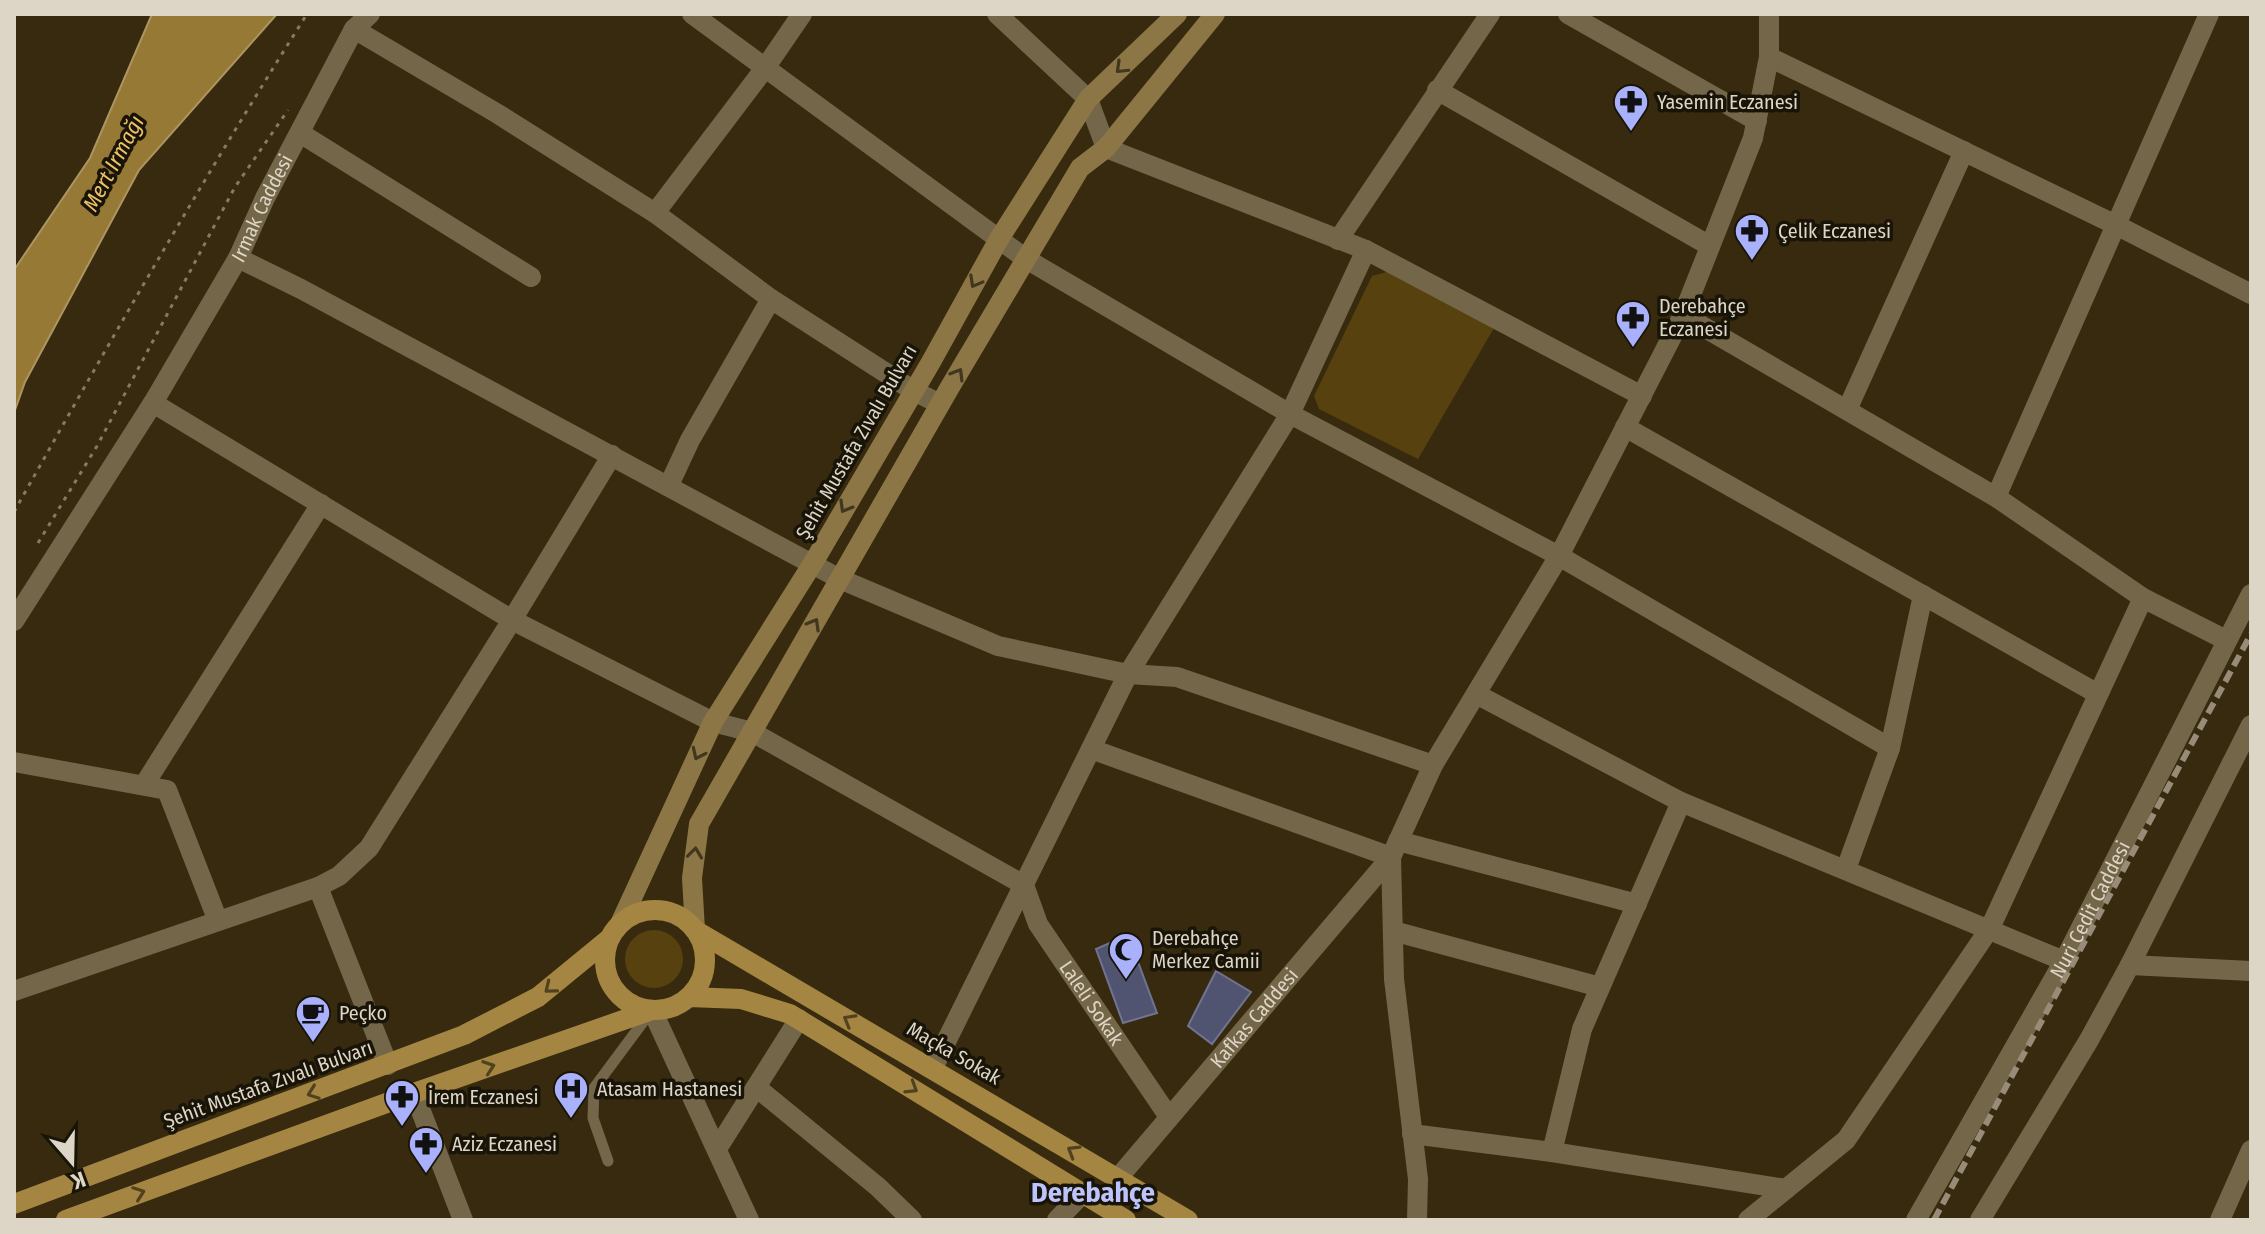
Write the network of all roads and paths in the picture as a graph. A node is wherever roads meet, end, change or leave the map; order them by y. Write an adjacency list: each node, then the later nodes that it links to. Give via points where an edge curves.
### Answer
1 (307, 14): 45 (path, via 132,302)
2 (370, 14): 12 (street, Irmak Caddesi)
3 (692, 14): 14 (street)
4 (802, 14): 14 (street)
5 (997, 14): 16 (street)
6 (1177, 14): 16 (main road, Şehit Mustafa Zıvalı Bulvarı, one-way to 16)
7 (1215, 14): 20 (main road)
8 (1490, 14): 15 (street)
9 (1568, 14): 18 (street)
10 (1769, 14): 13 (street)
11 (2209, 14): 23 (street)
12 (354, 29): 19 (street, Irmak Caddesi); 22 (street)
13 (1769, 57): 18 (street); 21 (street)
14 (765, 68): 22 (street); 24 (street)
15 (1437, 90): 25 (street); 26 (street)
16 (1088, 99): 20 (street); 24 (main road, Şehit Mustafa Zıvalı Bulvarı)
17 (294, 101): 46 (path, via 235,187 97,446)
18 (1757, 121): 26 (street)
19 (300, 133): 28 (street, Irmak Caddesi); 30 (street)
20 (1106, 148): 25 (street); 29 (main road, via 1080,168)
21 (1964, 151): 23 (street); 38 (street)
22 (655, 213): 32 (street)
23 (2116, 225): 31 (street); 43 (street)
24 (999, 239): 29 (street); 34 (main road, Şehit Mustafa Zıvalı Bulvarı, one-way to 34)
25 (1338, 240): 27 (street)
26 (1710, 246): 33 (street)
27 (1366, 250): 35 (street); 39 (street)
28 (238, 258): 36 (street, Irmak Caddesi); 41 (street)
29 (1026, 259): 37 (main road, one-way to 29); 39 (street)
30 (531, 277)
31 (2251, 294)
32 (771, 299): 34 (street); 42 (street)
33 (1683, 315): 35 (street); 38 (street)
34 (914, 391): 37 (street); 48 (main road, Şehit Mustafa Zıvalı Bulvarı, one-way to 48)
35 (1642, 396): 40 (street)
36 (153, 403): 44 (street); 54 (street, Irmak Caddesi)
37 (940, 404): 49 (main road)
38 (1847, 410): 43 (street)
39 (1290, 414): 47 (street); 56 (street)
40 (1625, 427): 47 (street); 51 (street)
41 (612, 455): 42 (street); 53 (street)
42 (669, 485): 48 (street)
43 (1996, 497): 52 (street)
44 (321, 504): 53 (street); 66 (street)
45 (14, 512)
46 (37, 546)
47 (1559, 556): 57 (street); 62 (street)
48 (813, 563): 49 (street); 59 (main road, Şehit Mustafa Zıvalı Bulvarı)
49 (840, 579): 56 (street, via 998,646); 61 (main road, one-way to 49)
50 (2251, 594): 55 (street, Nuri Cedit Caddesi)
51 (1923, 595): 58 (street); 62 (street)
52 (2143, 598): 55 (street); 58 (street)
53 (512, 620): 59 (street); 71 (street, via 369,848 339,876)
54 (14, 621)
55 (2226, 640): 78 (street, Nuri Cedit Caddesi)
56 (1128, 674): 63 (street); 65 (street, via 1177,677)
57 (1476, 694): 65 (street); 67 (street)
58 (2098, 694): 74 (street)
59 (713, 722): 61 (street); 76 (main road, Şehit Mustafa Zıvalı Bulvarı, one-way to 76)
60 (2251, 725): 79 (street)
61 (752, 732): 70 (street); 75 (main road, one-way to 61, via 692,878 699,824)
62 (1890, 748): 69 (street)
63 (1091, 749): 68 (street); 70 (street)
64 (14, 762): 66 (street)
65 (1433, 765): 68 (street)
66 (144, 785): 73 (street, via 167,790)
67 (1681, 802): 69 (street); 72 (street)
68 (1395, 849): 72 (street); 77 (street); 90 (street, Kafkas Caddesi)
69 (1846, 869): 74 (street)
70 (1024, 885): 87 (street); 90 (street, Laleli Sokak, via 1038,924)
71 (318, 887): 73 (street); 86 (street)
72 (1637, 904): 81 (street)
73 (218, 921): 82 (street)
74 (1990, 928): 78 (street); 97 (street, via 1846,1140)
75 (695, 930): 76 (main road, via 667,912 650,910); 83 (main road, via 705,957); 87 (main road, Maçka Sokak, one-way to 75)
76 (615, 931): 84 (main road, via 605,954 611,986 636,1007); 86 (main road, Şehit Mustafa Zıvalı Bulvarı, one-way to 86, via 538,997 464,1035)
77 (1393, 931): 81 (street); 91 (street)
78 (2064, 961): 109 (street, Nuri Cedit Caddesi)
79 (2130, 965): 80 (street); 110 (street)
80 (2251, 971)
81 (1600, 987): 94 (street, via 1582,1029)
82 (14, 991)
83 (689, 997): 84 (main road); 85 (main road, via 741,999)
84 (652, 1010): 89 (main road, one-way to 84); 92 (street); 95 (lane, via 594,1088 593,1118)
85 (799, 1019): 88 (street); 98 (main road, one-way to 98)
86 (388, 1065): 99 (main road, Şehit Mustafa Zıvalı Bulvarı, one-way to 99)
87 (933, 1068): 96 (main road, Maçka Sokak, one-way to 87)
88 (756, 1087): 92 (street); 103 (street)
89 (414, 1093): 100 (main road, one-way to 89); 101 (street)
90 (1169, 1117): 96 (street, Kafkas Caddesi)
91 (1412, 1134): 94 (street); 107 (street)
92 (717, 1149): 102 (street)
93 (2251, 1150): 111 (street)
94 (1552, 1152): 97 (street)
95 (608, 1161)
96 (1118, 1178): 106 (main road, Maçka Sokak)
97 (1786, 1189): 108 (street)
98 (1083, 1193): 104 (street); 105 (main road)
99 (14, 1204)
100 (66, 1220)
101 (463, 1220)
102 (749, 1220)
103 (912, 1220)
104 (1057, 1220)
105 (1126, 1220)
106 (1188, 1220)
107 (1417, 1220)
108 (1748, 1220)
109 (1916, 1220)
110 (1980, 1220)
111 (2220, 1220)

